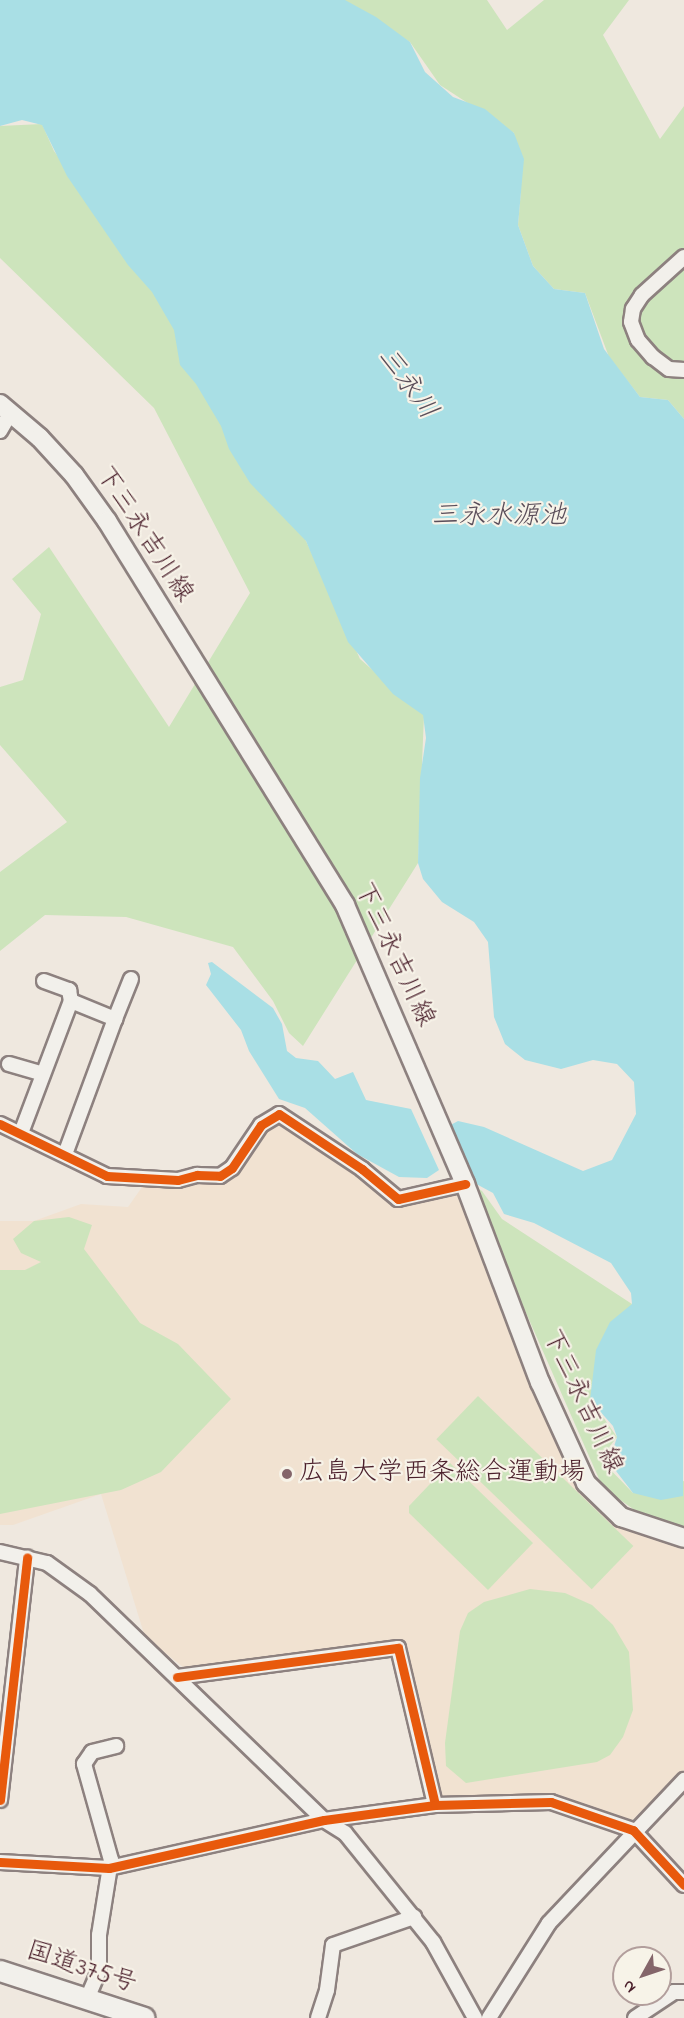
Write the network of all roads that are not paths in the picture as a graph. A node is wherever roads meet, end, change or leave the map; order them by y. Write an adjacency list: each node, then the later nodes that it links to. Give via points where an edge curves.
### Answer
1 (684, 256): 2 (street, via 642,295 633,309 632,322 638,340 653,357 669,369)
2 (684, 370)
3 (5, 408): 4 (street); 14 (main road, 下三永吉川線, via 74,475 107,521 334,886)
4 (0, 431)
5 (131, 979): 8 (street)
6 (44, 981): 7 (street, via 69,990)
7 (70, 1001): 8 (street); 10 (street)
8 (115, 1019): 13 (street)
9 (9, 1064): 10 (street)
10 (43, 1074): 12 (street)
11 (0, 1124): 12 (street)
12 (21, 1133): 13 (street)
13 (65, 1154): 14 (street, via 107,1176 125,1179 220,1176 232,1168 261,1125 279,1114 362,1169 398,1199)
14 (465, 1184): 15 (main road, 下三永吉川線, via 540,1382 586,1483 621,1517)
15 (684, 1538)
16 (0, 1552): 17 (street)
17 (27, 1558): 18 (street, via 47,1563 90,1594); 21 (street)
18 (177, 1677): 22 (street, via 398,1648); 23 (street)
19 (116, 1746): 26 (street, via 92,1752 84,1764 111,1860)
20 (684, 1780): 24 (street)
21 (0, 1800)
22 (435, 1805): 23 (street); 24 (street, via 551,1802)
23 (324, 1820): 26 (street); 28 (street, via 345,1833)
24 (633, 1830): 27 (street); 36 (street, via 549,1923)
25 (0, 1862): 26 (street)
26 (109, 1868): 31 (street, via 99,1935 99,1971)
27 (684, 1885)
28 (414, 1917): 34 (street, via 333,1945 327,1990); 35 (street)
29 (0, 1971): 31 (highway, 国道375号)
30 (684, 1992): 32 (street, via 674,1992)
31 (87, 1999): 33 (highway, 国道375号)
32 (639, 2017)
33 (145, 2018)
34 (318, 2018)
35 (475, 2018)
36 (489, 2018)

